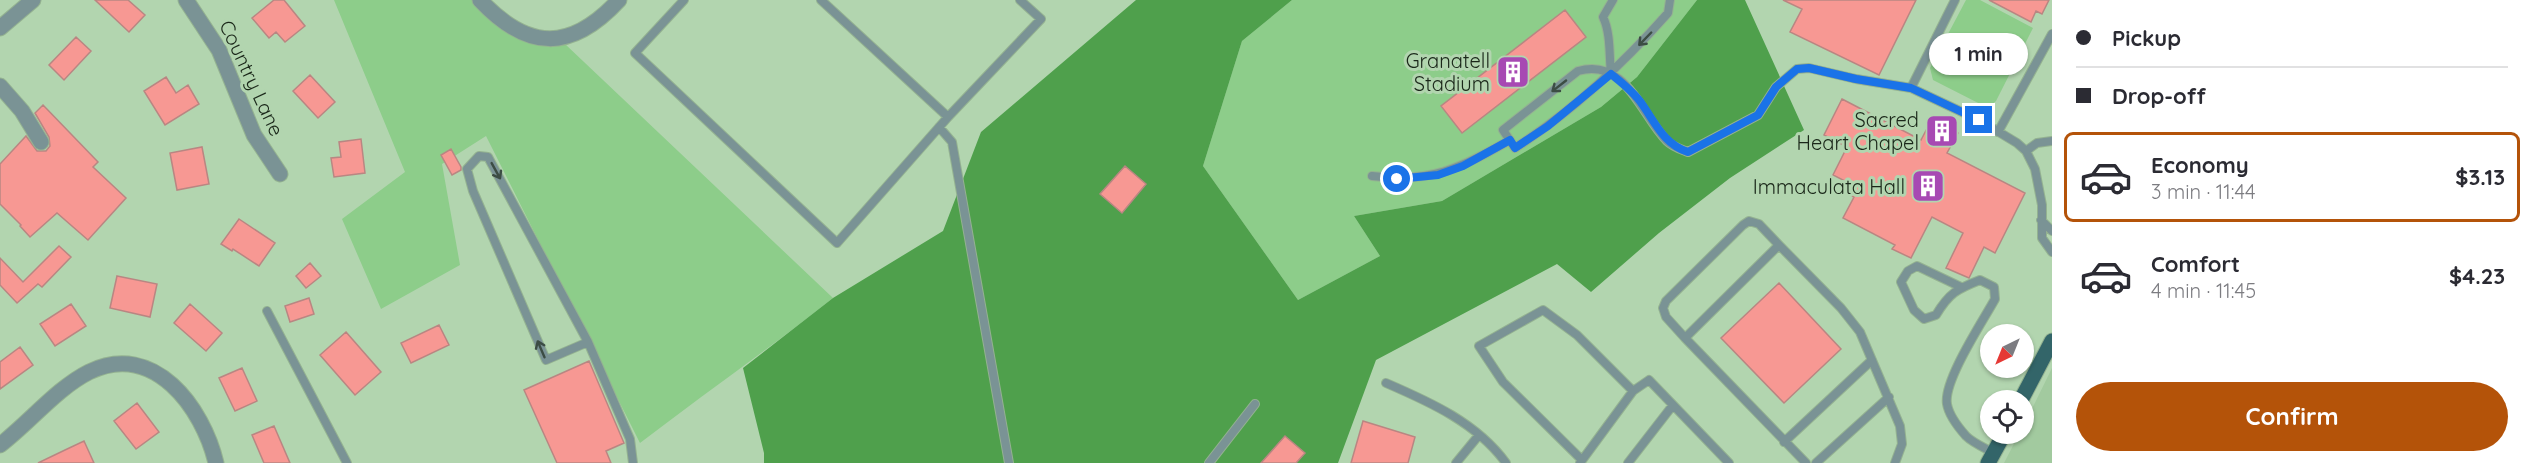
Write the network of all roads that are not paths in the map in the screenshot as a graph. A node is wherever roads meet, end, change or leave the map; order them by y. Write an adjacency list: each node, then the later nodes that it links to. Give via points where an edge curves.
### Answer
1 (33, 0): 11 (street)
2 (186, 0): 23 (street, Country Lane, via 219,50 254,135)
3 (480, 0): 4 (street, via 515,30 547,38 563,37 596,24)
4 (619, 0)
5 (684, 0): 17 (lane, via 635,52 837,243)
6 (821, 0): 16 (lane)
7 (1020, 0): 16 (lane, via 1041,19)
8 (1613, 0): 13 (lane, via 1603,17 1610,30 1607,44)
9 (1670, 0): 13 (lane, one-way to 13, via 1668,14)
10 (1955, 0): 15 (lane)
11 (0, 28)
12 (2052, 34): 18 (lane)
13 (1611, 74): 15 (lane, via 1641,102 1666,140 1688,152 1758,115 1776,87 1797,69); 19 (lane, via 1515,148); 19 (lane, one-way to 19, via 1591,67 1578,71 1503,130)
14 (0, 86): 21 (street)
15 (1911, 88): 18 (lane)
16 (948, 117): 17 (lane)
17 (939, 127): 50 (lane, via 952,142)
18 (1998, 132): 22 (lane)
19 (1510, 140): 24 (lane, via 1438,175 1397,179)
20 (2052, 141): 22 (lane, via 2037,142)
21 (41, 142)
22 (2026, 151): 25 (lane, via 2035,169)
23 (280, 174)
24 (1372, 176)
25 (2041, 219): 26 (lane); 28 (lane, via 2042,238)
26 (2052, 231)
27 (1779, 245): 31 (lane); 31 (lane, via 1758,224 1749,222 1734,233 1666,301 1666,317); 34 (lane, via 1841,308 1860,332)
28 (2052, 252)
29 (1961, 287): 29 (lane, via 1947,296 1936,315 1924,319 1914,310 1901,282 1917,266); 45 (lane, via 1980,280 1994,288 1995,299 1960,363 1947,403 1953,420)
30 (267, 311): 48 (lane)
31 (1685, 338): 42 (lane)
32 (2052, 341): 36 (main road)
33 (588, 342): 33 (lane, one-way to 33, via 546,360 473,191 467,169 479,156 488,157); 49 (lane, via 624,422)
34 (1872, 360): 38 (lane); 42 (lane)
35 (1386, 383): 41 (lane, via 1437,406)
36 (2026, 390)
37 (1633, 391): 40 (lane, via 1649,380); 46 (lane); 46 (lane, via 1576,335 1543,310 1479,346 1503,382)
38 (1889, 397): 57 (lane); 58 (lane, via 1902,444)
39 (1255, 404): 51 (lane)
40 (1673, 405): 54 (lane); 55 (lane)
41 (1479, 435): 52 (lane); 53 (lane)
42 (1784, 442): 56 (lane)
43 (1999, 444): 45 (main road)
44 (0, 445): 47 (street, via 76,381 90,372 124,364 156,372 181,392 206,435)
45 (1991, 458)
46 (1581, 461)
47 (216, 463)
48 (347, 463)
49 (633, 463)
50 (1010, 463)
51 (1209, 463)
52 (1456, 463)
53 (1506, 463)
54 (1628, 463)
55 (1730, 463)
56 (1806, 463)
57 (1816, 463)
58 (1895, 463)

